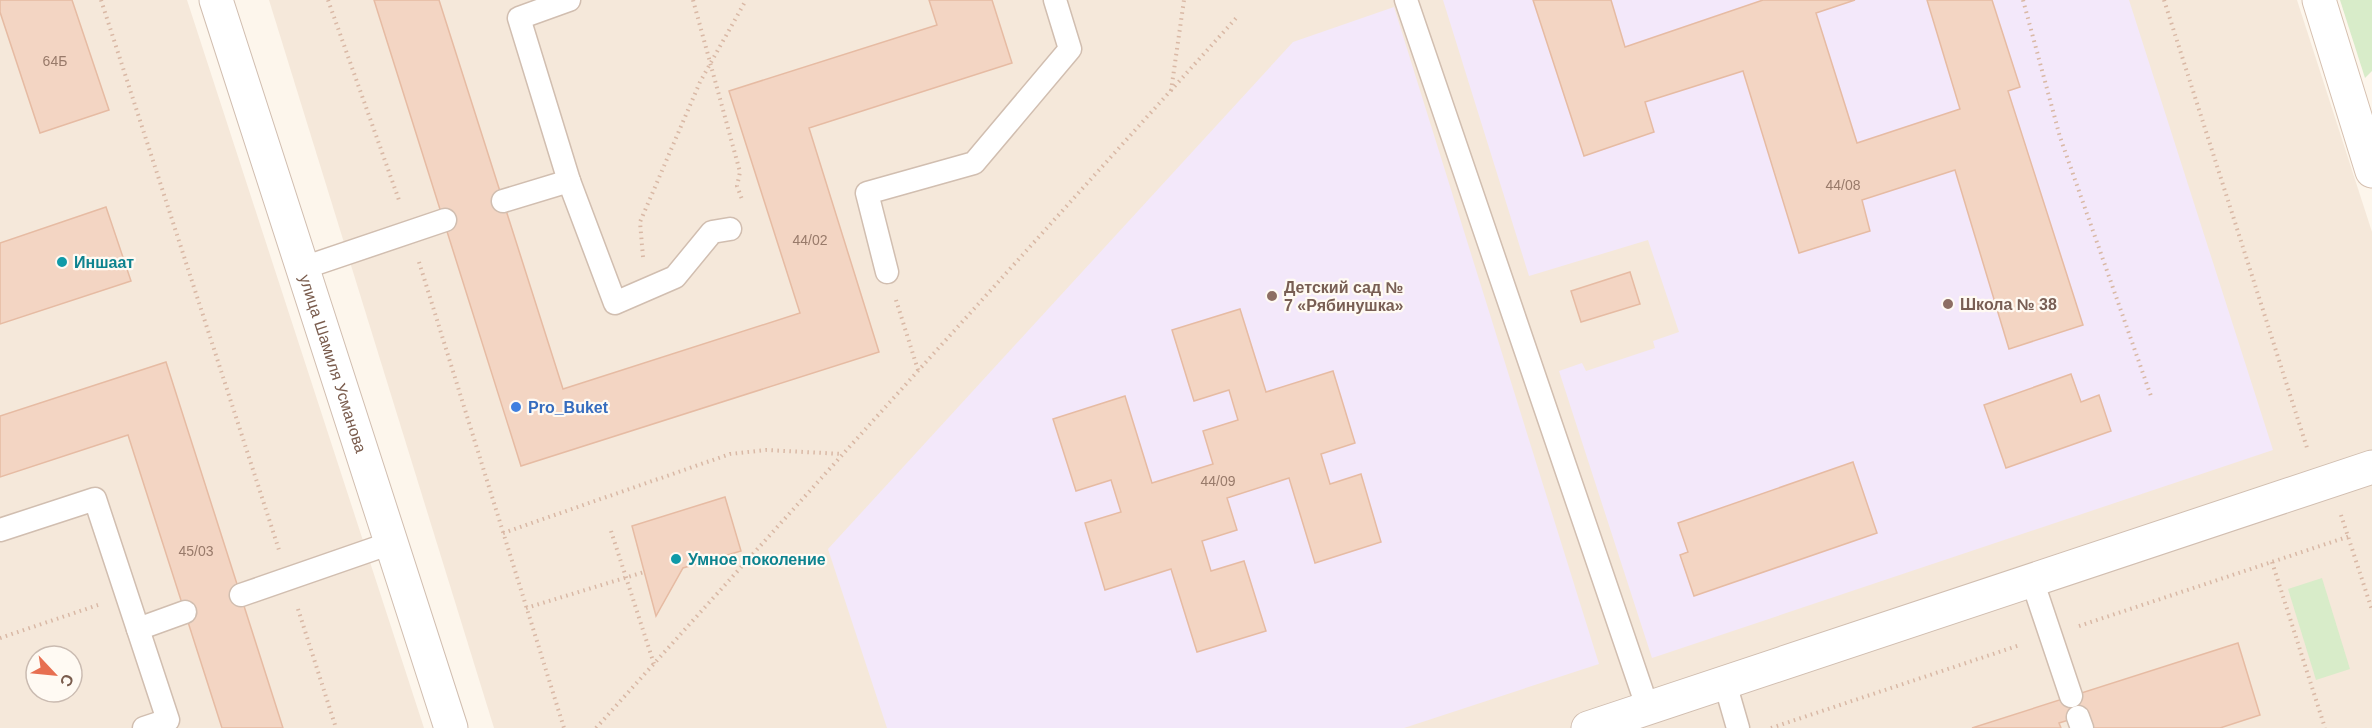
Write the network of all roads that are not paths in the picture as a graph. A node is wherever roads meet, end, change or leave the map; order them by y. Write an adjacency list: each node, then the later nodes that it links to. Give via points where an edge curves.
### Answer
1 (216, 0): 12 (street, улица Шамиля Усманова)
2 (570, 0): 8 (lane, via 519,18)
3 (1055, 0): 13 (lane, via 1070,49 974,163 867,193)
4 (1406, 0): 22 (lane)
5 (2319, 0): 7 (street)
6 (2372, 101): 7 (street)
7 (2368, 158)
8 (569, 181): 9 (lane); 11 (lane, via 615,303 675,277 712,232)
9 (503, 201)
10 (445, 220): 12 (lane)
11 (730, 229)
12 (303, 268): 16 (street, улица Шамиля Усманова)
13 (887, 272)
14 (2372, 466): 17 (street)
15 (0, 530): 20 (lane, via 95,499)
16 (391, 543): 18 (lane); 25 (street, улица Шамиля Усманова)
17 (2032, 580): 21 (street); 23 (lane)
18 (241, 595)
19 (185, 612): 20 (lane)
20 (138, 628): 24 (lane, via 168,720)
21 (1725, 683): 22 (street); 27 (lane)
22 (1648, 709): 26 (street)
23 (2077, 714)
24 (144, 728)
25 (451, 728)
26 (1588, 728)
27 (1738, 728)

